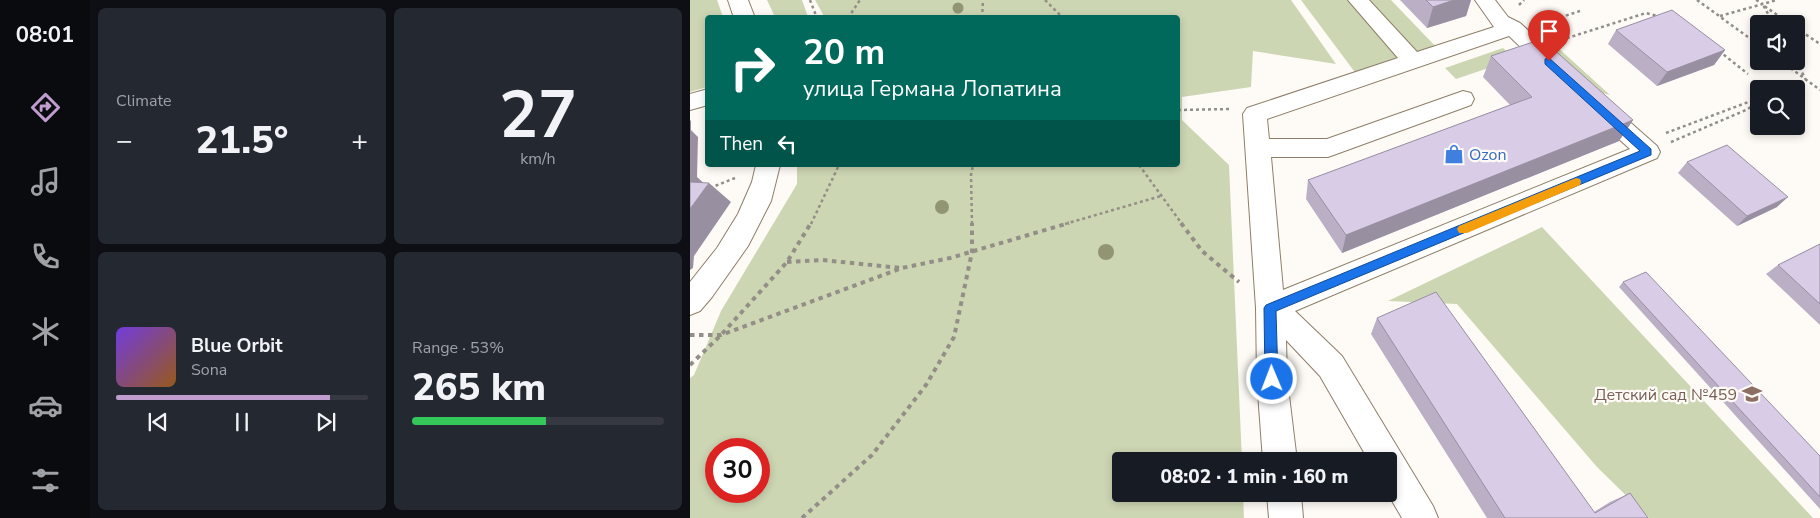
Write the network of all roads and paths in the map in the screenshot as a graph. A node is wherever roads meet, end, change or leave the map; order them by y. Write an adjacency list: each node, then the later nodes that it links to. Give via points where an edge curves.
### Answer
1 (738, 0): 13 (street)
2 (810, 0): 14 (path)
3 (860, 0): 15 (path)
4 (983, 0): 16 (path)
5 (1045, 0): 17 (path)
6 (1358, 0): 28 (street)
7 (1485, 0): 22 (street, via 1500,22)
8 (1697, 0): 20 (path)
9 (1756, 0): 11 (path)
10 (1777, 0): 11 (path)
11 (1763, 5): 18 (path); 19 (path); 20 (path)
12 (1580, 11): 22 (path, via 1524,30)
13 (745, 15)
14 (816, 15)
15 (850, 15)
16 (982, 15)
17 (1060, 15)
18 (1769, 15)
19 (1777, 15)
20 (1720, 16): 24 (path)
21 (1663, 18): 27 (path, via 1646,13)
22 (1513, 28): 27 (street); 28 (street)
23 (1805, 34): 25 (path)
24 (1750, 38)
25 (1820, 44)
26 (1714, 47): 31 (path)
27 (1535, 49): 41 (street, via 1579,89)
28 (1413, 61): 42 (street, via 1255,114)
29 (1793, 70): 32 (path)
30 (1801, 70): 32 (path)
31 (1748, 74)
32 (1806, 80): 33 (path)
33 (1820, 90)
34 (705, 98): 36 (street)
35 (1463, 99): 42 (street, via 1328,148)
36 (690, 102)
37 (1750, 104): 41 (path)
38 (1750, 107): 41 (path)
39 (1232, 109): 40 (path)
40 (1180, 110)
41 (1654, 144): 54 (street)
42 (1257, 148): 54 (street)
43 (767, 167): 53 (street, via 746,226)
44 (838, 167): 51 (path, via 812,222)
45 (973, 167): 50 (path)
46 (1141, 167): 49 (path)
47 (735, 178): 48 (path)
48 (708, 189)
49 (1161, 196): 50 (path); 54 (path, via 1202,251)
50 (972, 252): 52 (path); 62 (path, via 954,337 926,385 872,455)
51 (787, 262): 52 (path, via 822,260); 56 (path)
52 (902, 268): 56 (path)
53 (690, 302)
54 (1270, 308): 58 (street); 59 (street, via 1331,366)
55 (690, 335): 56 (path)
56 (721, 335): 57 (path)
57 (690, 365)
58 (1279, 452)
59 (1382, 452)
60 (1397, 478): 64 (street)
61 (1285, 502): 63 (street)
62 (802, 518)
63 (1286, 518)
64 (1421, 518)

